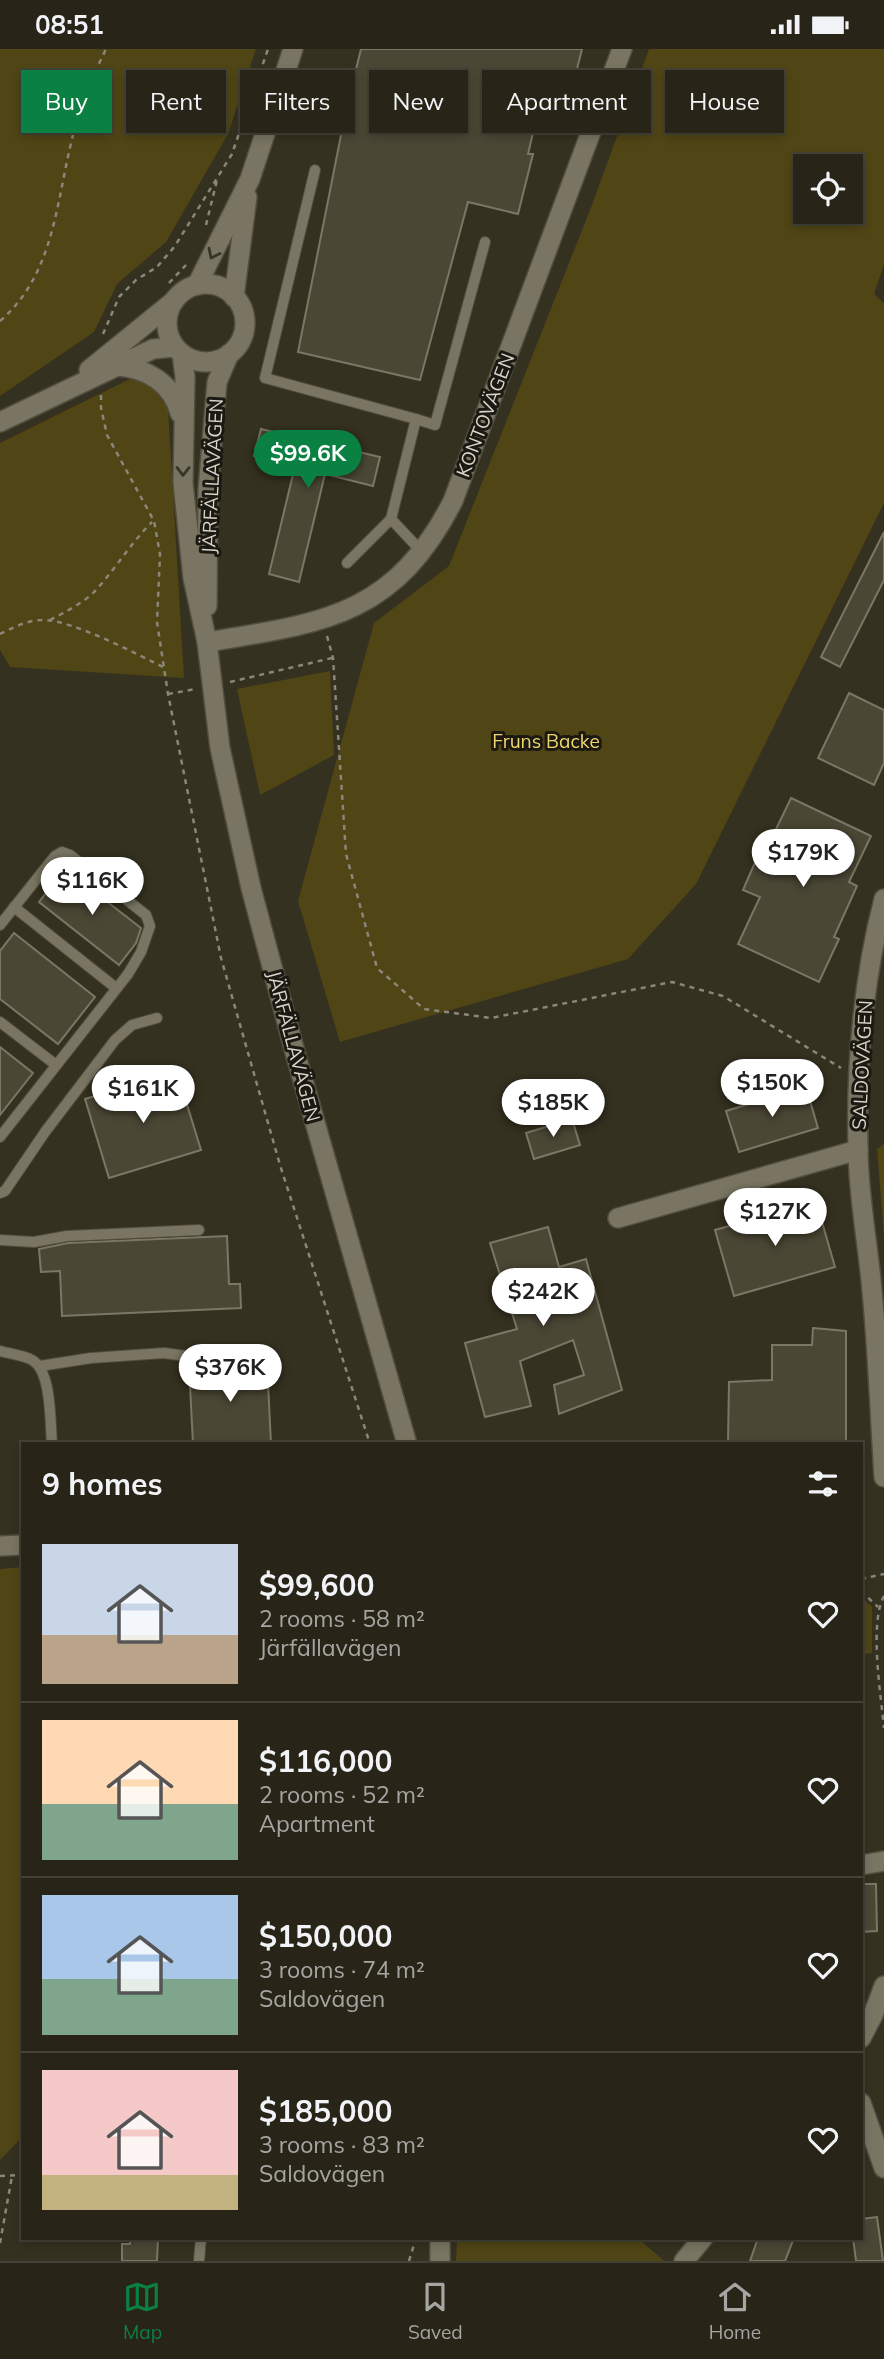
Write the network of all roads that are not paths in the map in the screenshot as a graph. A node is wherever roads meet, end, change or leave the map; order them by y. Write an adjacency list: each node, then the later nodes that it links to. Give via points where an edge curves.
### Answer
1 (293, 49): 4 (street)
2 (622, 49): 17 (street, KONTOVÄGEN, via 453,501)
3 (316, 170): 13 (lane, via 265,378)
4 (250, 179): 6 (street, one-way to 6); 8 (street)
5 (485, 242): 13 (lane, via 435,425)
6 (197, 285): 7 (street); 8 (street, via 216,285)
7 (171, 292): 9 (street, via 167,329); 12 (street)
8 (234, 297): 10 (street, via 241,306 244,327)
9 (179, 350): 10 (street, via 201,361); 11 (street, via 153,349); 15 (street, JÄRFÄLLAVÄGEN)
10 (229, 354): 19 (street, JÄRFÄLLAVÄGEN, via 217,382 208,489)
11 (116, 366): 12 (street); 15 (street, via 135,367 164,384 178,404)
12 (66, 389): 14 (street)
13 (416, 419): 16 (lane)
14 (0, 422)
15 (184, 427): 19 (street, JÄRFÄLLAVÄGEN, one-way to 19, via 183,484)
16 (391, 519): 17 (lane); 18 (lane)
17 (422, 552): 19 (street, KONTOVÄGEN, via 361,605 323,620)
18 (347, 563)
19 (207, 642): 38 (street, JÄRFÄLLAVÄGEN, via 220,748 251,888)
20 (884, 899): 28 (street, SALDOVÄGEN, via 865,992)
21 (14, 907): 22 (lane); 23 (lane); 23 (lane, via 55,856 62,852 70,855 146,915 150,926 141,952)
22 (0, 925)
23 (117, 988): 26 (lane)
24 (157, 1018): 29 (lane, via 131,1025 115,1040)
25 (0, 1022): 26 (lane)
26 (56, 1065): 27 (lane)
27 (0, 1136)
28 (858, 1150): 30 (street, SALDOVÄGEN); 33 (street, SALDOVÄGEN)
29 (0, 1193)
30 (618, 1218)
31 (199, 1230): 32 (lane, via 67,1236 34,1242)
32 (0, 1240)
33 (878, 1293): 39 (street, SALDOVÄGEN)
34 (0, 1351): 36 (lane)
35 (238, 1351): 36 (lane, via 201,1357 164,1353 91,1358)
36 (40, 1366): 37 (lane, via 48,1391)
37 (52, 1442)
38 (406, 1442)
39 (884, 1477)
40 (21, 1545): 41 (street)
41 (0, 1546)
42 (884, 1861): 43 (street)
43 (863, 1865)
44 (884, 1986): 45 (street)
45 (863, 2034)
46 (863, 2109): 47 (street)
47 (884, 2168)
48 (201, 2240): 51 (lane)
49 (440, 2240): 52 (street)
50 (701, 2240): 53 (street)
51 (199, 2261)
52 (440, 2261)
53 (684, 2261)

